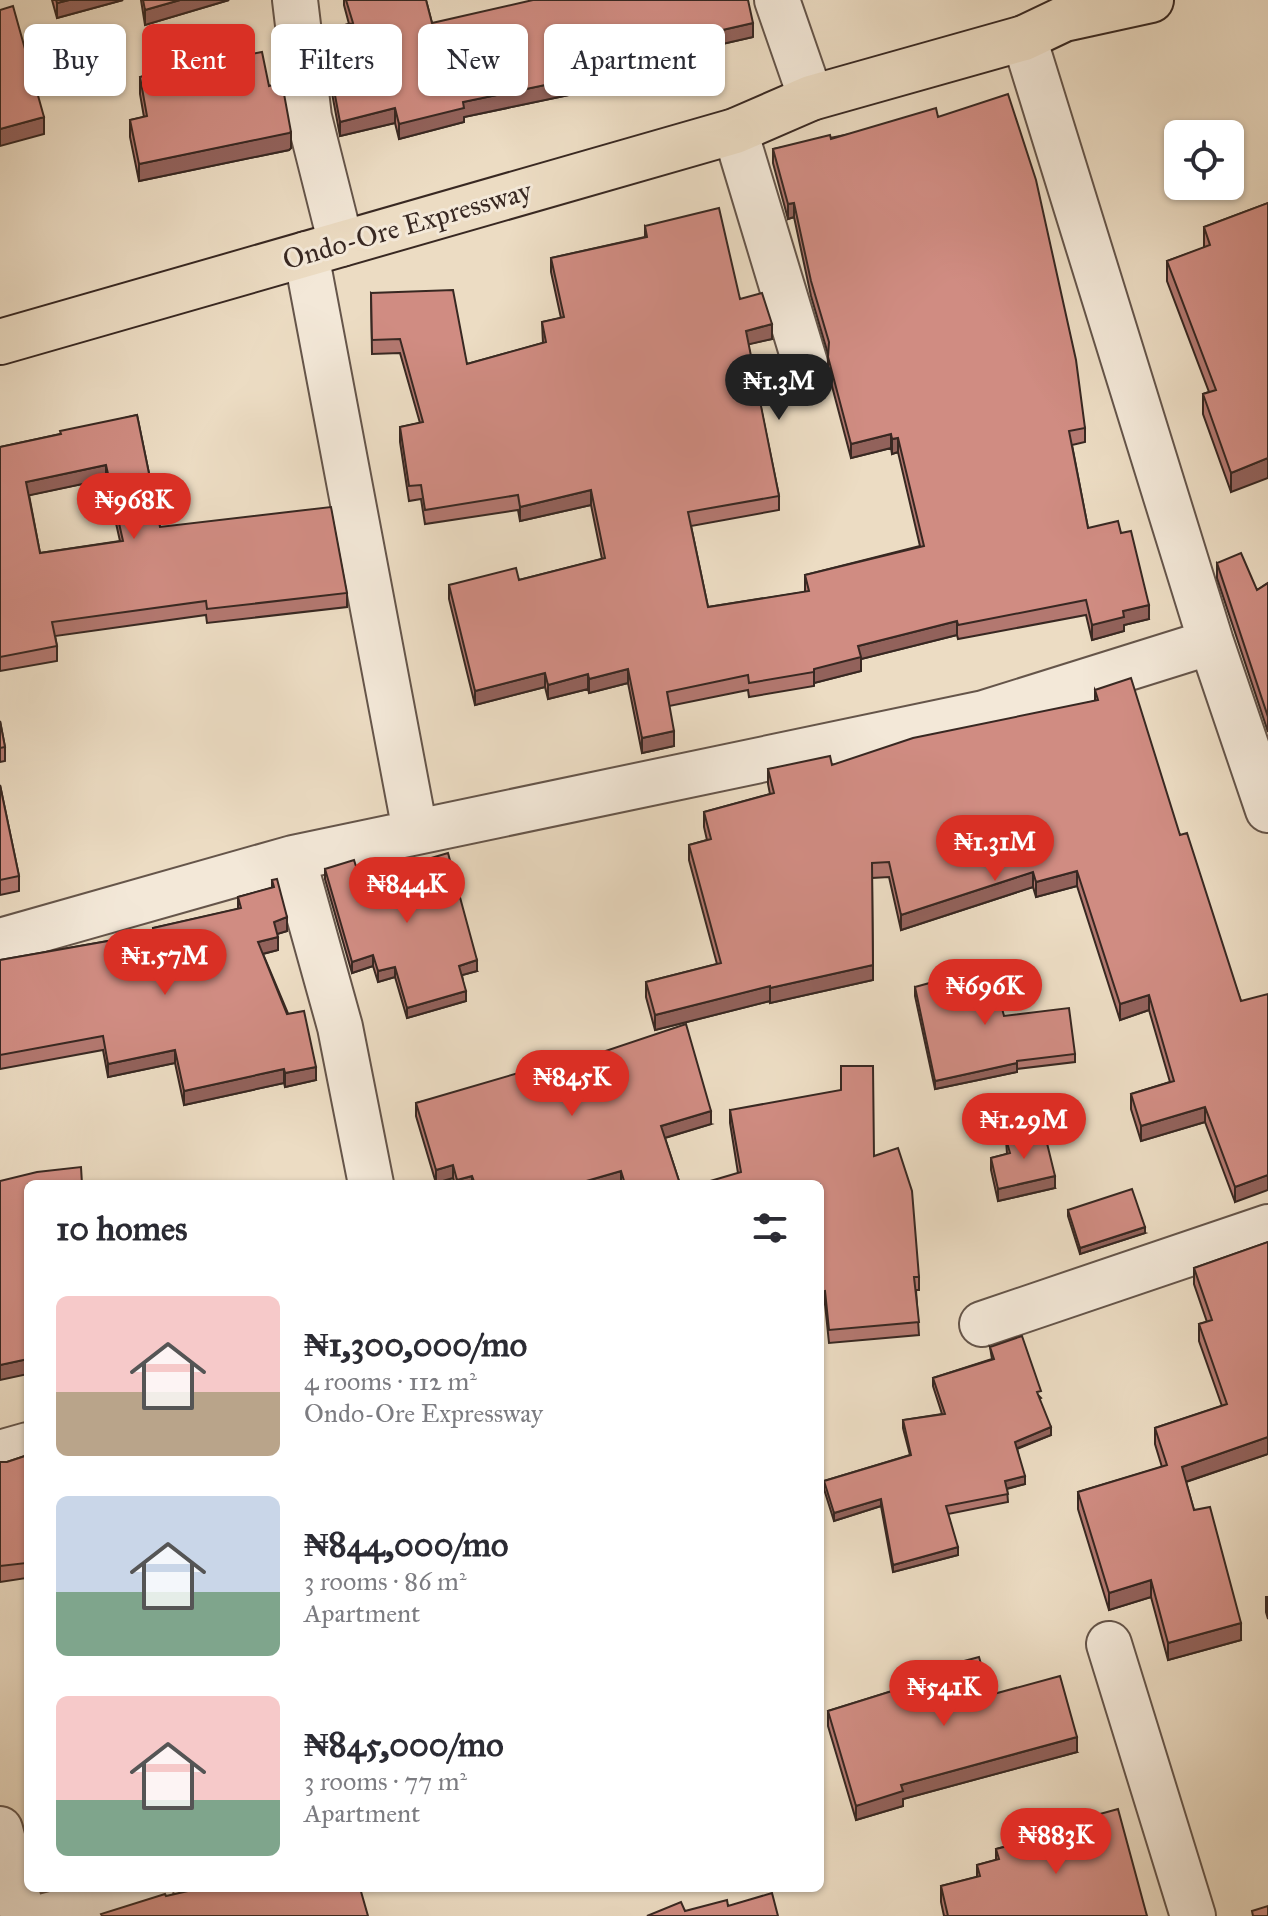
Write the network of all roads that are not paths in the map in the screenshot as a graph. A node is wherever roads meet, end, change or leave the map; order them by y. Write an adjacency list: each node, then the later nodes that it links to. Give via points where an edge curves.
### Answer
1 (295, 0): 8 (street)
2 (777, 0): 6 (street)
3 (1151, 0): 4 (main road, Ondo-Ore Expressway)
4 (1063, 9): 5 (main road, Ondo-Ore Expressway)
5 (1024, 38): 6 (main road, Ondo-Ore Expressway); 11 (street)
6 (811, 98): 7 (main road, Ondo-Ore Expressway)
7 (735, 131): 8 (main road, Ondo-Ore Expressway); 10 (street)
8 (324, 249): 9 (main road, Ondo-Ore Expressway); 13 (street)
9 (0, 342)
10 (805, 363)
11 (1211, 642): 12 (street); 13 (street, via 984,713)
12 (1268, 810)
13 (415, 831): 14 (street)
14 (293, 858): 15 (street); 16 (street, via 340,1027)
15 (0, 941)
16 (370, 1180)
17 (1268, 1227): 18 (street)
18 (982, 1324)
19 (24, 1446): 20 (street)
20 (0, 1453)
21 (1109, 1644): 26 (street)
22 (0, 1829): 24 (street)
23 (136, 1892): 25 (street)
24 (23, 1916)
25 (45, 1916)
26 (1193, 1916)

